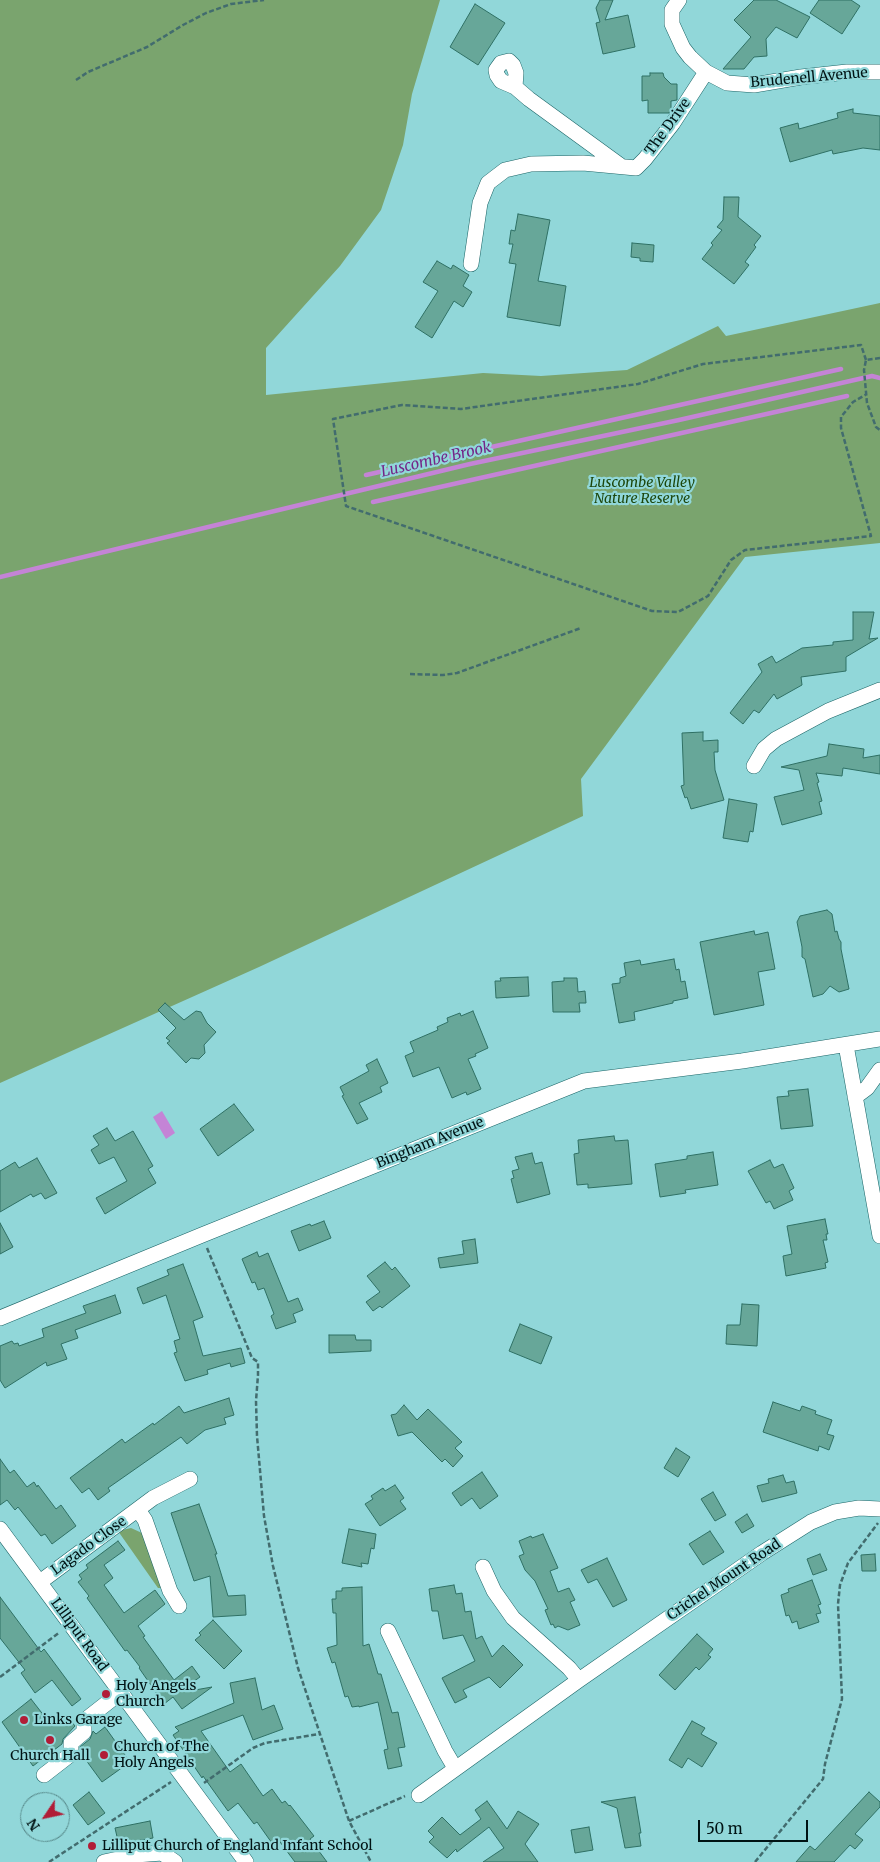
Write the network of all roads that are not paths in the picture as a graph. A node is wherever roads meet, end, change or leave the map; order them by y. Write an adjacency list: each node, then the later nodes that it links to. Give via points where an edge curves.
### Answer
1 (679, 0): 2 (street, Brudenell Avenue, via 672,10 672,24 683,48)
2 (706, 72): 3 (street, Brudenell Avenue, via 727,83 754,85 847,72); 5 (street, The Drive, via 645,159 636,168)
3 (880, 72)
4 (516, 87): 5 (street)
5 (620, 166): 6 (street, The Drive, via 531,164 505,170 488,183 480,203)
6 (471, 264)
7 (880, 690): 8 (street, via 828,711 776,739 764,749)
8 (754, 766)
9 (880, 1039): 10 (street, Bingham Avenue)
10 (846, 1045): 12 (street); 14 (street, Bingham Avenue, via 584,1081)
11 (880, 1070): 12 (street, via 867,1088)
12 (855, 1097): 13 (street)
13 (880, 1236)
14 (0, 1318)
15 (190, 1480): 16 (street, Lagado Close)
16 (138, 1510): 20 (street, Lagado Close); 21 (street, Lagado Close, via 146,1520 170,1592)
17 (880, 1510): 23 (street, Crichel Mount Road, via 859,1508 836,1512 811,1522 762,1552)
18 (0, 1529): 20 (street, Lilliput Road)
19 (483, 1567): 23 (street, via 494,1591 513,1618)
20 (40, 1582): 24 (street, Lilliput Road)
21 (179, 1606)
22 (388, 1631): 25 (street)
23 (579, 1680): 25 (street, Crichel Mount Road)
24 (121, 1692): 26 (street, via 84,1721 84,1732 71,1743 71,1754); 28 (street, Lilliput Road)
25 (455, 1768): 27 (street, Crichel Mount Road)
26 (44, 1775)
27 (413, 1795)
28 (243, 1861)
29 (104, 1862): 30 (street, via 136,1854 162,1853)
30 (175, 1862)

